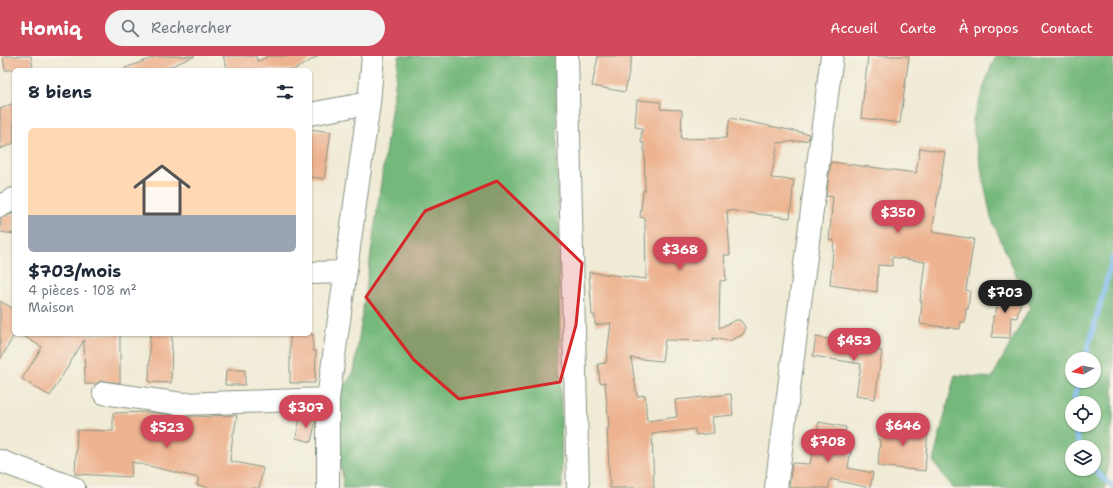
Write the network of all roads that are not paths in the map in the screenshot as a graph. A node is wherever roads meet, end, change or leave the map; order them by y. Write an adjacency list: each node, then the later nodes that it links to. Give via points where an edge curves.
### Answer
1 (373, 56): 4 (street)
2 (567, 56): 15 (street)
3 (832, 56): 16 (street)
4 (369, 103): 5 (street); 8 (street)
5 (312, 114)
6 (12, 200): 7 (street)
7 (0, 206)
8 (345, 272): 9 (street); 11 (street)
9 (312, 273)
10 (104, 393): 11 (street, via 182,404)
11 (328, 399): 14 (street)
12 (0, 461): 13 (street)
13 (69, 487)
14 (328, 488)
15 (578, 488)
16 (776, 488)

